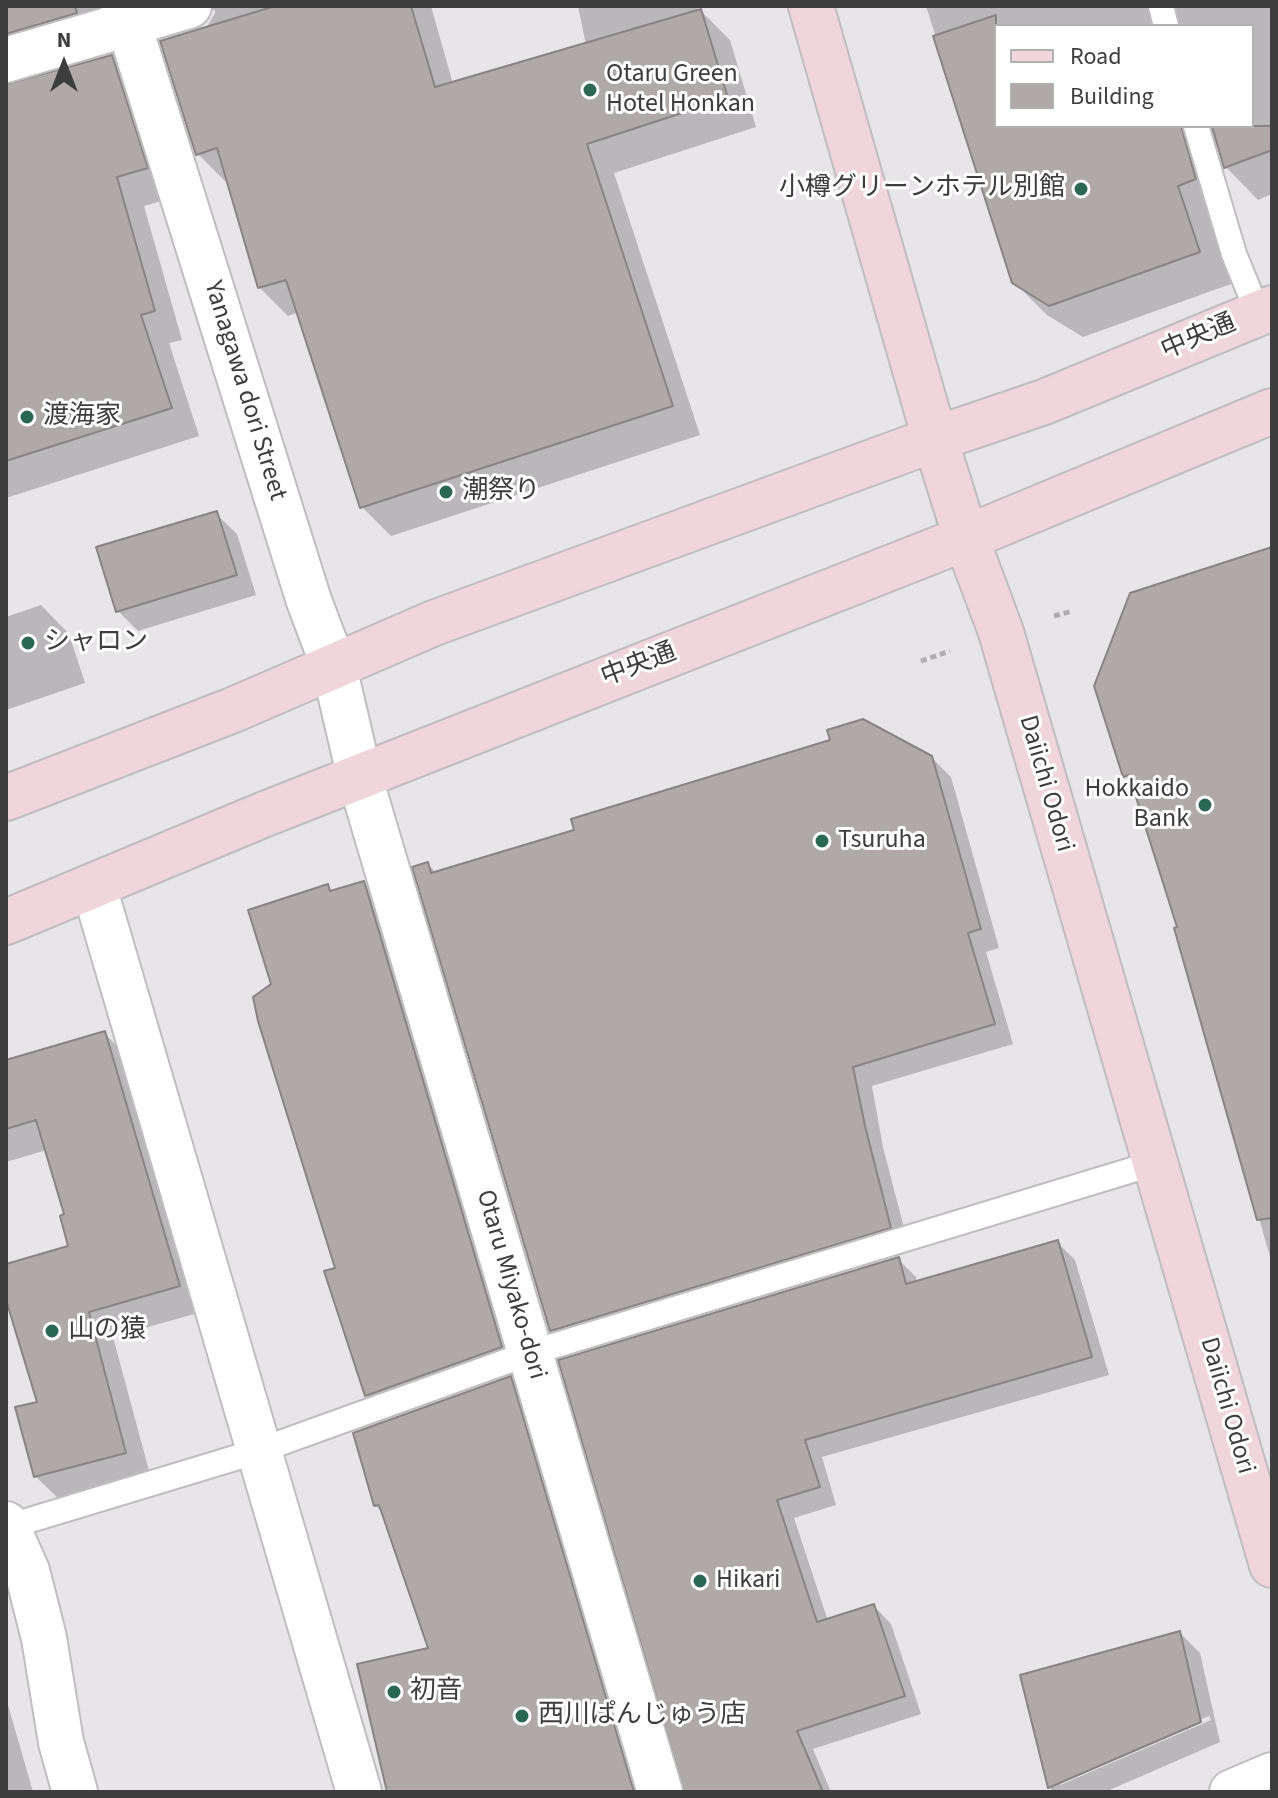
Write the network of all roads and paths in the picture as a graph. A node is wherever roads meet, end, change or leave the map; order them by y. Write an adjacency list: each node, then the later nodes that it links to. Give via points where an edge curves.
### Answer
1 (189, 6): 3 (street)
2 (811, 6): 8 (street, Daiichi Odori)
3 (125, 14): 4 (street); 10 (street, Yanagawa dori Street)
4 (6, 60)
5 (1197, 128): 6 (lane, via 1234,254)
6 (1265, 310): 8 (street, 中央通, via 1044,402)
7 (1272, 411): 9 (street, 中央通)
8 (935, 439): 9 (street, Daiichi Odori); 10 (street, 中央通, via 434,623)
9 (966, 538): 11 (street, 中央通); 15 (street, Daiichi Odori, via 1001,632)
10 (334, 667): 11 (street, Yanagawa dori Street); 12 (street, 中央通)
11 (360, 778): 13 (street, 中央通); 16 (street, Otaru Miyako-dori)
12 (6, 798)
13 (94, 887): 14 (street, 中央通); 17 (street)
14 (6, 922)
15 (1155, 1163): 16 (lane); 19 (street, Daiichi Odori)
16 (530, 1353): 17 (lane); 23 (street, Otaru Miyako-dori)
17 (258, 1451): 18 (lane); 22 (street)
18 (7, 1526): 21 (street, via 27,1571 41,1625)
19 (1272, 1565)
20 (1272, 1775): 24 (street)
21 (75, 1792)
22 (359, 1792)
23 (660, 1792)
24 (1232, 1792)

